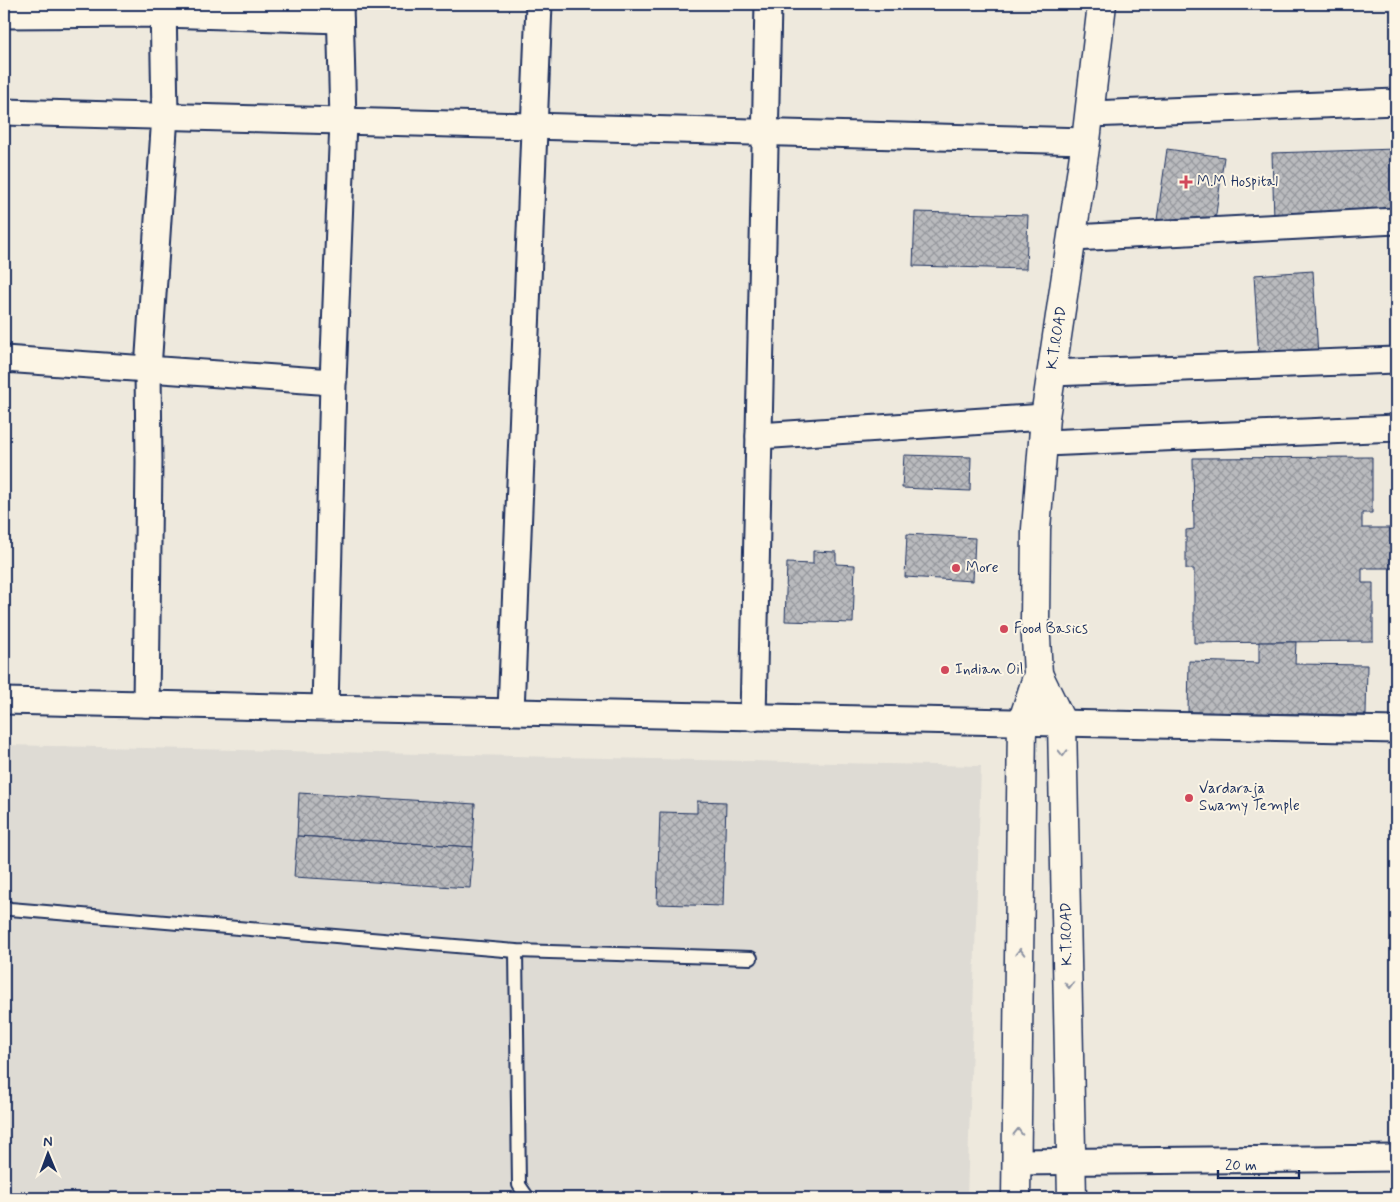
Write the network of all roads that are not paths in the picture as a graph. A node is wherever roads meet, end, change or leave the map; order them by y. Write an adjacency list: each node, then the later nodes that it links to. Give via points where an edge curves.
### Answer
1 (539, 4): 12 (street)
2 (768, 4): 13 (street)
3 (1102, 4): 9 (main road, K.T.ROAD)
4 (163, 9): 5 (street); 6 (street); 10 (street)
5 (340, 12): 11 (street)
6 (4, 15)
7 (1396, 102): 9 (street)
8 (4, 112): 10 (street)
9 (1090, 114): 14 (main road, K.T.ROAD)
10 (165, 115): 11 (street); 19 (street)
11 (343, 121): 12 (street); 21 (street)
12 (535, 127): 13 (street); 29 (street)
13 (765, 133): 14 (street); 24 (street)
14 (1086, 141): 16 (main road, K.T.ROAD)
15 (1396, 221): 16 (street)
16 (1073, 238): 20 (main road, K.T.ROAD)
17 (4, 359): 19 (street)
18 (1396, 360): 20 (street)
19 (148, 369): 21 (street); 27 (street)
20 (1051, 373): 23 (main road, K.T.ROAD)
21 (332, 382): 28 (street)
22 (1396, 428): 23 (street)
23 (1045, 430): 24 (street); 25 (main road, K.T.ROAD, via 1036,530)
24 (759, 436): 30 (street)
25 (1038, 674): 31 (main road, K.T.ROAD); 32 (main road, K.T.ROAD)
26 (4, 701): 27 (street)
27 (146, 704): 28 (street)
28 (325, 708): 29 (street)
29 (510, 711): 30 (street)
30 (753, 718): 31 (street)
31 (1022, 723): 32 (street); 38 (main road, K.T.ROAD, one-way to 31)
32 (1062, 723): 33 (street); 39 (main road, K.T.ROAD, one-way to 39)
33 (1396, 730)
34 (4, 906): 35 (lane)
35 (516, 951): 36 (lane); 40 (lane, via 519,1185)
36 (750, 958)
37 (1396, 1158): 39 (street)
38 (1017, 1162): 39 (street); 41 (main road, K.T.ROAD)
39 (1073, 1162): 42 (main road, K.T.ROAD)
40 (528, 1198)
41 (1016, 1198)
42 (1072, 1198)

